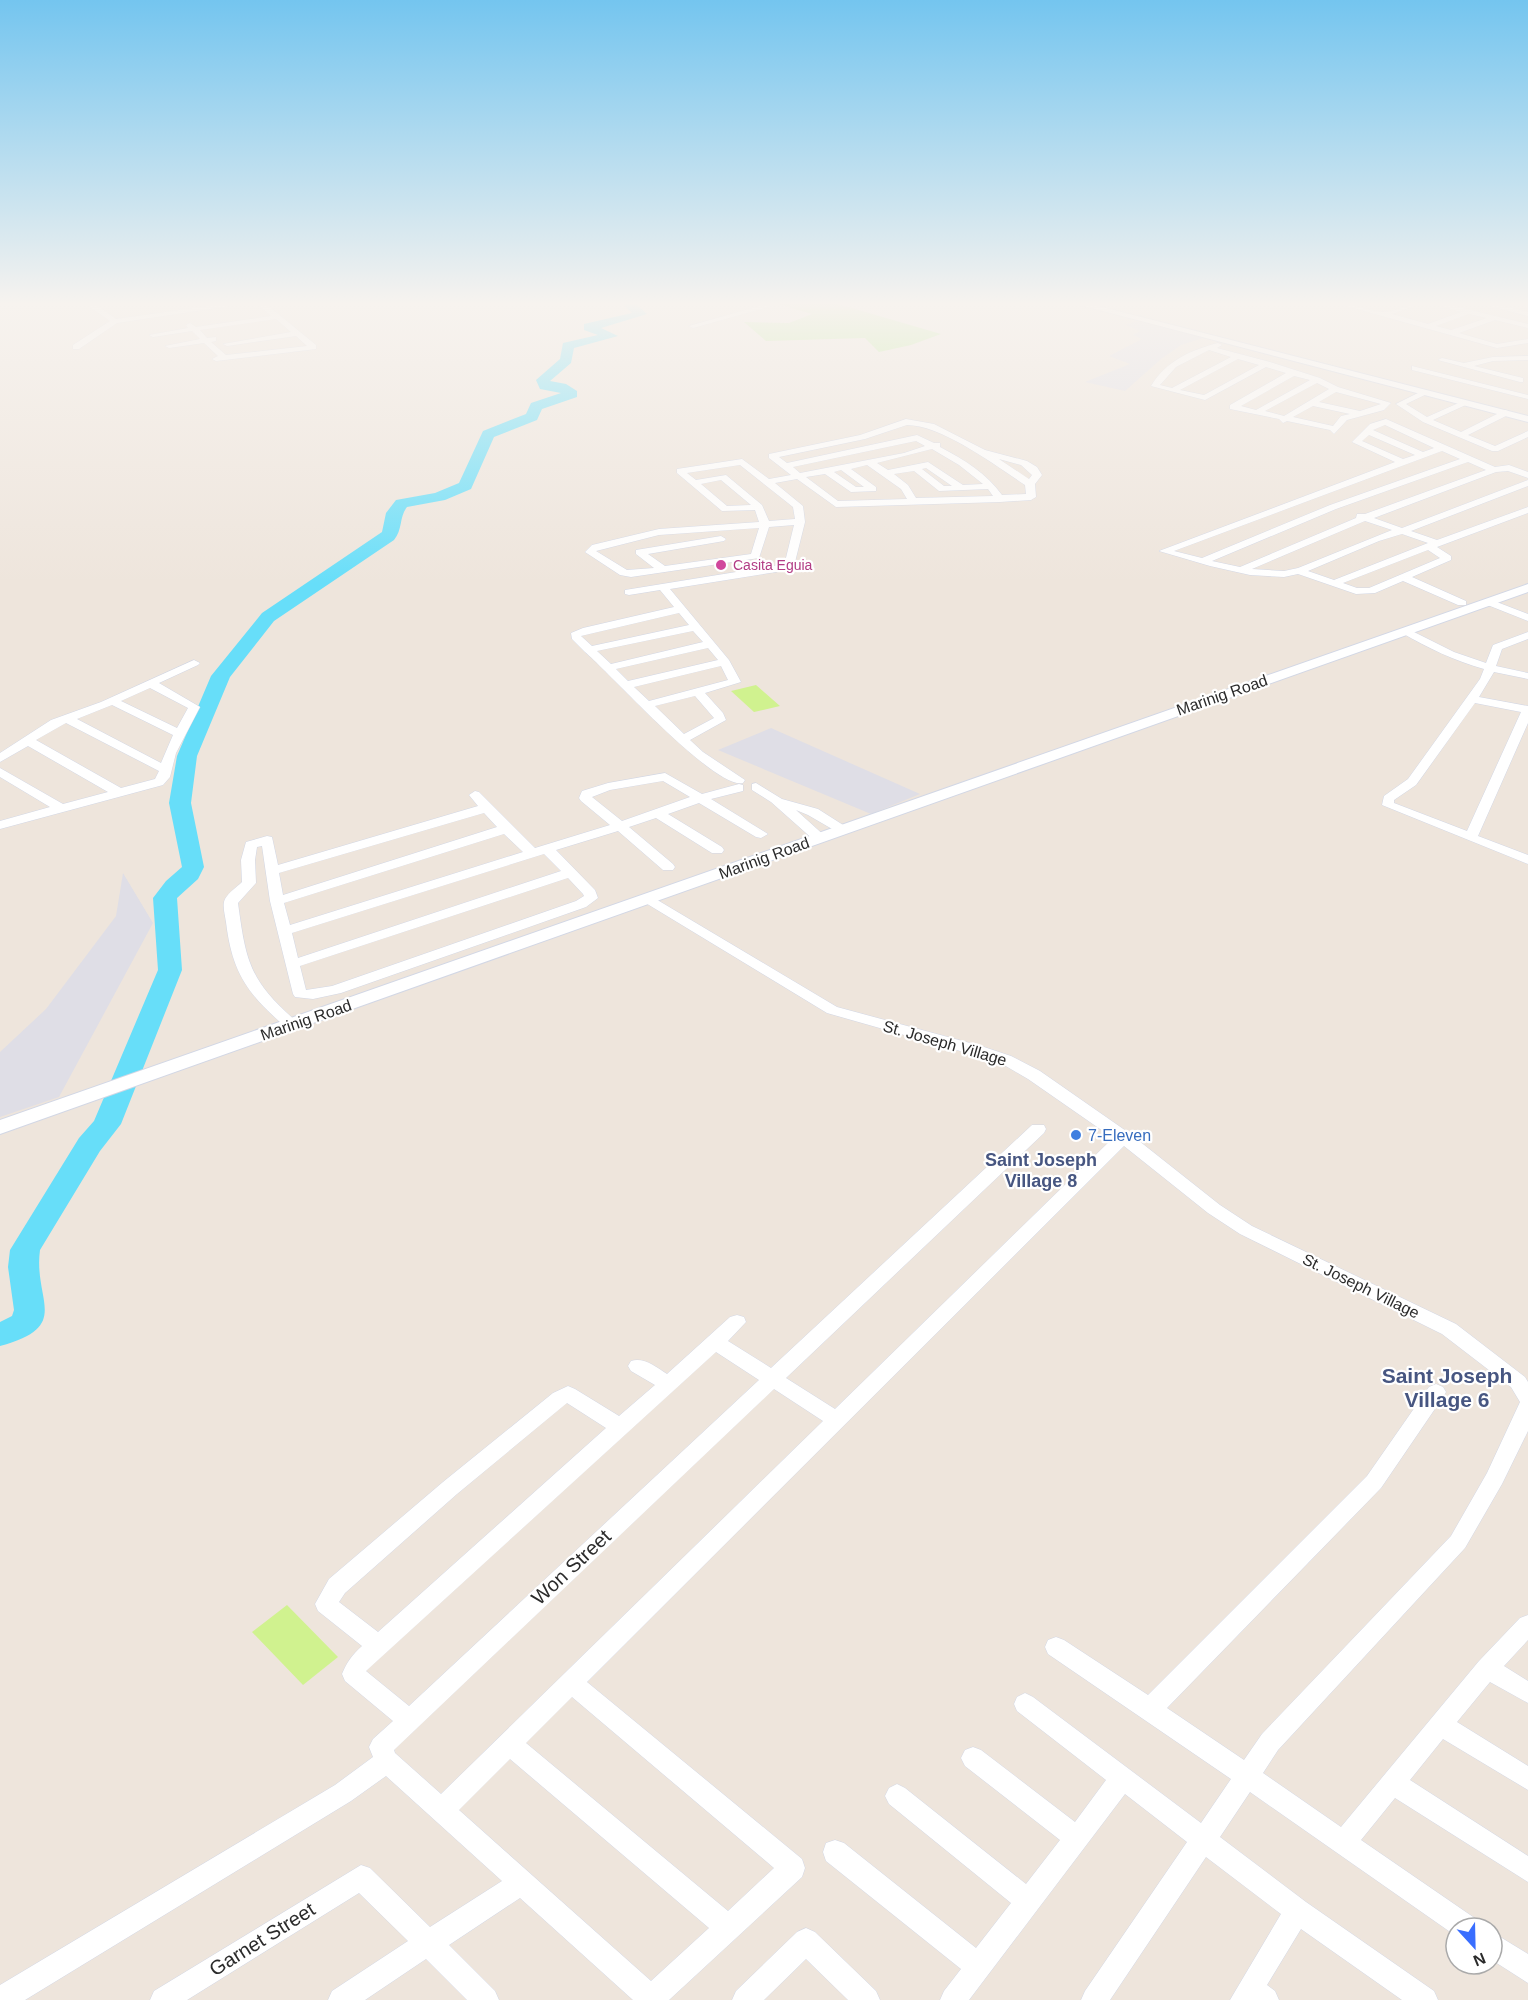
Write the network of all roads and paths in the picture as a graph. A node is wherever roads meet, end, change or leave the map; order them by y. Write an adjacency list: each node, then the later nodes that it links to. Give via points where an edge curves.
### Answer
1 (1250, 397): 12 (street, via 1233,407)
2 (1285, 397): 12 (street)
3 (1323, 397): 8 (street)
4 (1331, 397): 10 (street)
5 (1366, 397): 10 (street, via 1387,403)
6 (1415, 397): 18 (street, via 1400,404)
7 (1443, 397): 9 (street)
8 (1313, 403): 11 (street); 14 (street)
9 (1466, 403): 13 (street); 18 (street)
10 (1381, 408): 14 (street)
11 (1302, 410): 15 (street); 17 (street)
12 (1256, 413): 17 (street)
13 (1505, 413): 16 (street); 21 (street)
14 (1361, 414): 15 (street)
15 (1344, 418): 17 (street, via 1334,430)
16 (1528, 419)
17 (1283, 420)
18 (1425, 420): 21 (street)
19 (1368, 431): 24 (street, via 1386,422); 27 (street); 31 (street, via 1356,442)
20 (1528, 434): 21 (street, via 1495,449)
21 (1461, 435)
22 (958, 440): 23 (street); 25 (street, via 931,426 912,422 862,437); 26 (street)
23 (933, 446): 30 (street, via 913,437); 32 (street); 45 (street, via 980,474)
24 (1442, 448): 27 (street); 28 (street)
25 (786, 452): 30 (street); 33 (street, via 772,456)
26 (982, 452): 44 (street); 44 (street, via 1034,469 1037,475)
27 (1423, 455): 31 (street)
28 (1468, 459): 36 (street); 50 (street)
29 (1528, 460): 35 (street)
30 (801, 462): 33 (street)
31 (1401, 462): 47 (street)
32 (870, 463): 34 (street); 38 (street)
33 (785, 466): 40 (street)
34 (844, 468): 37 (street); 37 (street, via 875,489 854,490)
35 (1509, 468): 36 (street); 39 (street)
36 (1494, 470): 52 (street)
37 (828, 471): 40 (street)
38 (887, 473): 45 (street, via 916,468 942,489); 48 (street, via 905,487)
39 (1528, 475)
40 (800, 476): 42 (street); 48 (street, via 836,504)
41 (692, 483): 42 (street, via 680,471 738,461); 49 (street, via 725,509); 49 (street, via 723,477)
42 (768, 483): 53 (street, via 798,506)
43 (1528, 483): 56 (street)
44 (1030, 484): 46 (street, via 1031,497)
45 (992, 486): 46 (street)
46 (1000, 498): 48 (street)
47 (1306, 498): 50 (street); 58 (street, via 1164,551)
48 (913, 501)
49 (759, 507): 54 (street)
50 (1333, 507): 52 (street); 58 (street)
51 (1528, 510): 57 (street)
52 (1364, 518): 56 (street); 61 (street)
53 (800, 522): 54 (street); 64 (street, via 788,567)
54 (765, 524): 55 (street); 59 (street, via 755,555)
55 (726, 527): 60 (street, via 721,545 647,558); 60 (street, via 659,532 590,549 627,574)
56 (1402, 531): 57 (street); 62 (street, via 1383,535)
57 (1433, 544): 63 (street, via 1447,558); 65 (street)
58 (1203, 561): 61 (street)
59 (697, 565): 60 (street); 64 (street)
60 (664, 570)
61 (1241, 570): 62 (street)
62 (1298, 571): 65 (street)
63 (1405, 578): 65 (street, via 1365,592); 70 (street)
64 (709, 580): 66 (street)
65 (1334, 583)
66 (663, 587): 68 (street); 71 (street)
67 (1528, 588): 69 (street, Marinig Road)
68 (629, 592)
69 (1489, 602): 72 (street); 74 (street, Marinig Road)
70 (1462, 603)
71 (681, 609): 73 (street); 77 (street, via 576,633)
72 (1528, 618)
73 (696, 627): 76 (street); 77 (street)
74 (1411, 629): 81 (street, via 1440,652); 108 (street, Marinig Road)
75 (1528, 635): 81 (street, via 1497,647)
76 (710, 644): 79 (street); 80 (street)
77 (589, 650): 80 (street)
78 (194, 663): 83 (street)
79 (725, 663): 84 (street); 85 (street, via 735,681)
80 (608, 668): 84 (street)
81 (1491, 669): 82 (street); 86 (street)
82 (1528, 676)
83 (150, 683): 87 (street); 91 (street, via 194,707)
84 (626, 685): 88 (street)
85 (698, 692): 88 (street); 92 (street, via 720,715 720,720)
86 (1471, 699): 89 (street); 110 (street, via 1413,782 1388,799 1388,805)
87 (112, 701): 90 (street); 91 (street)
88 (647, 705): 92 (street)
89 (1528, 710): 110 (street)
90 (68, 719): 93 (street); 95 (street)
91 (180, 734): 95 (street)
92 (682, 739): 97 (street)
93 (27, 740): 94 (street); 98 (street)
94 (0, 758)
95 (166, 771): 98 (street, via 159,782)
96 (0, 772): 102 (street)
97 (739, 784): 100 (street); 101 (street, via 756,787)
98 (118, 792): 102 (street)
99 (475, 795): 103 (street)
100 (700, 798): 104 (street); 106 (street, via 672,780 658,777 585,794); 109 (street)
101 (775, 799): 108 (street, via 813,812); 111 (street)
102 (60, 808): 105 (street)
103 (487, 808): 107 (street); 117 (street)
104 (658, 813): 106 (street); 113 (street)
105 (0, 825)
106 (620, 826): 112 (street); 116 (street)
107 (506, 829): 114 (street); 120 (street)
108 (844, 830): 111 (street, Marinig Road)
109 (761, 834)
110 (1471, 837): 115 (street)
111 (820, 838): 119 (street, Marinig Road)
112 (546, 848): 114 (street); 118 (street)
113 (717, 850)
114 (532, 853): 121 (street)
115 (1528, 860)
116 (668, 867)
117 (272, 871): 120 (street); 123 (street, via 267,840 255,842 248,860 249,883 231,903 237,950 248,984)
118 (570, 873): 122 (street); 122 (street, via 591,898 336,990 300,994)
119 (649, 899): 123 (street, Marinig Road); 126 (street, St. Joseph Village, via 832,1010 1005,1059 1035,1075)
120 (278, 901): 121 (street)
121 (285, 931): 122 (street)
122 (293, 964)
123 (292, 1025): 124 (street, Marinig Road)
124 (0, 1127)
125 (1038, 1129): 130 (street, Won Street)
126 (1123, 1137): 133 (street, St. Joseph Village, via 1246,1230 1449,1329 1518,1382); 135 (street)
127 (736, 1322): 128 (street)
128 (716, 1342): 130 (street); 131 (street)
129 (638, 1366): 131 (street)
130 (773, 1378): 135 (street); 145 (street, Won Street)
131 (669, 1384): 136 (street)
132 (1436, 1392): 144 (street, via 1374,1482)
133 (1528, 1398)
134 (1528, 1405): 150 (street, via 1495,1478 1458,1542 1270,1742)
135 (836, 1420): 141 (street)
136 (620, 1427): 138 (street); 138 (street, via 568,1394 560,1398 337,1586 326,1604)
137 (1528, 1625): 140 (street)
138 (377, 1645): 145 (street, via 353,1674)
139 (1056, 1647): 144 (street)
140 (1486, 1668): 142 (street); 146 (street)
141 (571, 1682): 147 (street); 165 (street, via 793,1868)
142 (1528, 1693)
143 (1025, 1704): 151 (street)
144 (1150, 1709): 150 (street)
145 (408, 1719): 149 (street, Won Street, via 381,1747)
146 (1440, 1724): 152 (street); 153 (street)
147 (509, 1744): 155 (street); 165 (street)
148 (973, 1758): 156 (street)
149 (387, 1761): 155 (street); 171 (street, via 343,1793)
150 (1247, 1776): 157 (street); 158 (street)
151 (1122, 1779): 156 (street); 157 (street)
152 (1528, 1779)
153 (1392, 1782): 158 (street); 160 (street)
154 (897, 1796): 162 (street)
155 (441, 1811): 161 (street)
156 (1075, 1837): 162 (street)
157 (1203, 1839): 163 (street); 178 (street)
158 (1343, 1843): 164 (street)
159 (835, 1852): 168 (street)
160 (1528, 1870)
161 (521, 1883): 165 (street, via 651,1999); 166 (street)
162 (1028, 1901): 168 (street)
163 (1297, 1911): 170 (street); 179 (street)
164 (1449, 1916)
165 (728, 1928)
166 (430, 1942): 172 (street, Garnet Street, via 361,1877); 173 (street); 174 (street)
167 (1504, 1953): 169 (street)
168 (978, 1966): 177 (street)
169 (1528, 1970)
170 (1253, 1996)
171 (0, 2000)
172 (163, 2000)
173 (341, 2000)
174 (486, 2000)
175 (745, 2000): 176 (street, via 806,1941)
176 (867, 2000)
177 (952, 2000)
178 (1094, 2000)
179 (1425, 2000)

